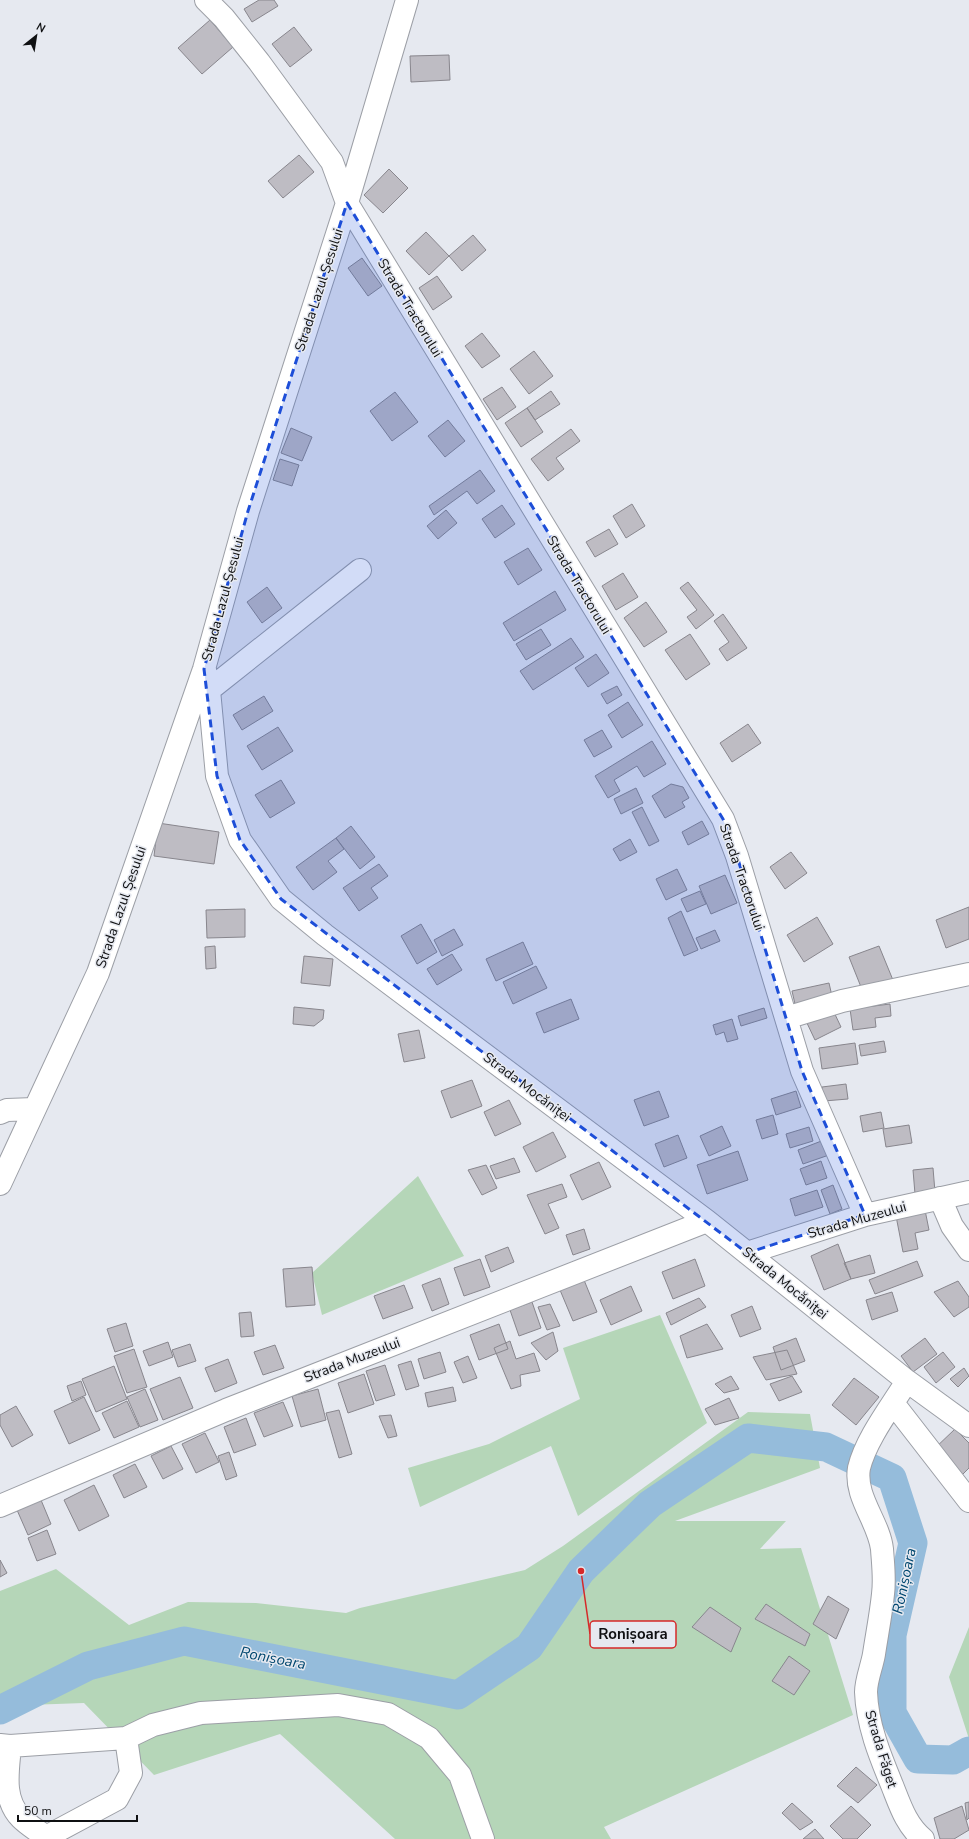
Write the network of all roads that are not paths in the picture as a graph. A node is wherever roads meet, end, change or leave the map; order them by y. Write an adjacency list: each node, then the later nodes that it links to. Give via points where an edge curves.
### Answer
1 (206, 0): 3 (street, Strada Tractorului, via 259,62 332,162)
2 (407, 0): 3 (street, Strada Lazul Șesului)
3 (347, 203): 5 (street, Strada Lazul Șesului, via 248,510); 8 (street, Strada Tractorului, via 723,819 737,856)
4 (360, 570): 6 (street)
5 (204, 669): 6 (street, Strada Mocăniței); 9 (street, Strada Lazul Șesului, via 98,973)
6 (209, 690): 15 (street, Strada Mocăniței, via 217,776 240,840 281,899 350,954)
7 (969, 974): 8 (street, via 842,1001)
8 (786, 1018): 14 (street, Strada Tractorului, via 802,1071)
9 (34, 1109): 10 (street, via 6,1110); 11 (street, Strada Lazul Șesului)
10 (0, 1113)
11 (0, 1184)
12 (969, 1192): 13 (street, Strada Muzeului)
13 (940, 1198): 14 (street, Strada Muzeului); 16 (street, via 952,1226)
14 (865, 1215): 17 (street, Strada Muzeului)
15 (707, 1221): 17 (street, Strada Mocăniței); 22 (street, Strada Muzeului, via 226,1410)
16 (969, 1250)
17 (747, 1254): 18 (street, Strada Mocăniței)
18 (907, 1381): 19 (street, Strada Făget); 20 (street, Strada Mocăniței)
19 (893, 1403): 21 (street); 27 (street, Strada Făget, via 869,1443 859,1469 864,1501 881,1544 884,1578 866,1691 868,1714 885,1768 904,1815 913,1831)
20 (969, 1426)
21 (969, 1501)
22 (0, 1506)
23 (126, 1738): 24 (street); 25 (street, via 131,1773 118,1799); 26 (street, via 153,1725 201,1713 338,1705 388,1714 430,1738 460,1775)
24 (5, 1746): 25 (street, via 10,1804 21,1818)
25 (46, 1838)
26 (483, 1839)
27 (923, 1839)

